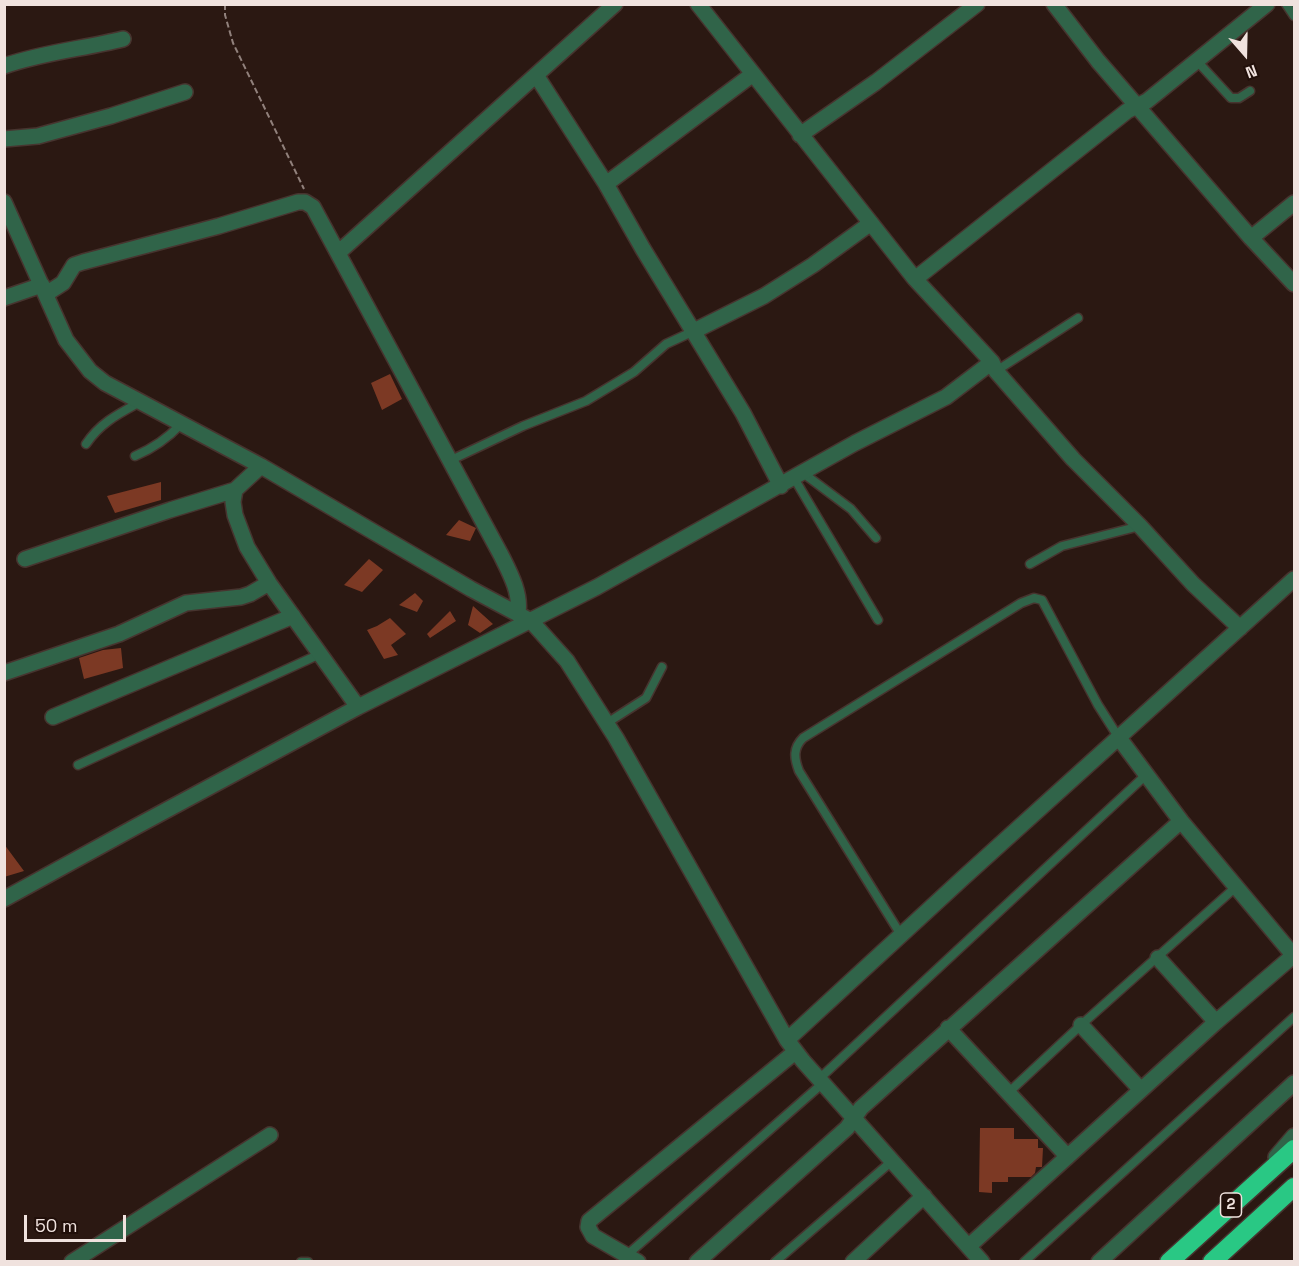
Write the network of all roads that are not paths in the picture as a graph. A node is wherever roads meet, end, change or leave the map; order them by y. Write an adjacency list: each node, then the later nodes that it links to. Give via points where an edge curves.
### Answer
1 (615, 4): 12 (street)
2 (698, 4): 11 (street)
3 (977, 4): 16 (street)
4 (1054, 4): 15 (street)
5 (1267, 4): 9 (street)
6 (1286, 4): 7 (lane)
7 (1294, 16)
8 (123, 39): 10 (street, via 34,56)
9 (1197, 61): 13 (lane, via 1231,98); 15 (street)
10 (4, 66)
11 (753, 74): 16 (street); 18 (street)
12 (536, 75): 18 (street); 24 (street)
13 (1250, 91)
14 (185, 92): 17 (street, via 47,134)
15 (1137, 106): 23 (street); 25 (street)
16 (800, 135): 21 (street)
17 (4, 139)
18 (606, 184): 30 (street)
19 (4, 202): 22 (street)
20 (1294, 203): 23 (street)
21 (871, 223): 25 (street); 30 (street, via 764,296)
22 (12, 235): 27 (street)
23 (1251, 238): 26 (street)
24 (338, 253): 27 (street, via 313,207 298,202 74,265 63,283); 36 (street)
25 (915, 279): 31 (street)
26 (1294, 284)
27 (44, 290): 28 (street); 32 (street, via 77,357 105,383)
28 (4, 298)
29 (1078, 318): 31 (lane)
30 (694, 332): 36 (lane, via 666,344 634,372 586,401); 38 (street, via 754,432)
31 (994, 367): 38 (street); 40 (street, via 1073,459)
32 (140, 402): 33 (street); 34 (lane, via 109,418)
33 (181, 423): 35 (lane, via 154,448); 37 (street)
34 (86, 444)
35 (135, 456)
36 (449, 461): 47 (street, via 513,580)
37 (261, 466): 39 (street); 47 (street)
38 (793, 479): 41 (lane, via 851,508); 47 (street, via 597,587); 48 (lane)
39 (235, 490): 42 (street); 45 (street, via 233,502 239,528)
40 (1140, 526): 43 (lane, via 1062,546); 49 (street)
41 (876, 538)
42 (25, 559)
43 (1030, 564)
44 (1294, 579): 49 (street)
45 (269, 583): 46 (street); 52 (street, via 241,597 186,603 119,634)
46 (293, 616): 50 (street); 54 (street)
47 (525, 617): 53 (street); 55 (street, via 567,661)
48 (878, 620)
49 (1240, 628): 56 (street)
50 (320, 654): 53 (street); 57 (lane)
51 (662, 667): 55 (lane, via 646,698)
52 (4, 673)
53 (358, 707): 61 (street)
54 (53, 717)
55 (607, 723): 69 (street)
56 (1119, 738): 58 (street); 62 (street); 62 (lane, via 1042,600 1034,598 803,738 794,753 799,771)
57 (78, 765)
58 (1147, 774): 59 (street); 70 (lane)
59 (1181, 821): 60 (street); 68 (street)
60 (1238, 886): 63 (street); 64 (lane)
61 (4, 899)
62 (900, 935): 69 (street)
63 (1294, 955): 66 (street)
64 (1158, 958): 66 (street); 67 (lane)
65 (1294, 1017): 94 (lane)
66 (1216, 1022): 72 (street)
67 (1081, 1025): 72 (street); 73 (lane)
68 (948, 1028): 73 (street); 74 (street)
69 (791, 1046): 70 (street); 86 (street, via 589,1221 593,1236)
70 (821, 1081): 74 (street); 86 (lane)
71 (1294, 1083): 95 (street)
72 (1141, 1090): 79 (street)
73 (1008, 1093): 79 (street)
74 (854, 1118): 80 (street); 90 (street)
75 (270, 1135): 87 (street)
76 (1294, 1136): 82 (street)
77 (1294, 1149): 82 (highway, 2)
78 (1294, 1155): 82 (highway)
79 (1067, 1156): 85 (street)
80 (892, 1161): 83 (street); 91 (lane)
81 (1294, 1187): 84 (highway, 2)
82 (1243, 1195): 96 (highway, 2)
83 (924, 1197): 85 (street); 92 (street)
84 (1233, 1243): 97 (highway, 2); 98 (street)
85 (969, 1246): 93 (street)
86 (633, 1258)
87 (72, 1262)
88 (302, 1262): 89 (lane)
89 (308, 1262)
90 (697, 1262)
91 (775, 1262)
92 (853, 1262)
93 (982, 1262)
94 (1024, 1262)
95 (1099, 1262)
96 (1169, 1262)
97 (1212, 1262)
98 (1220, 1262)

